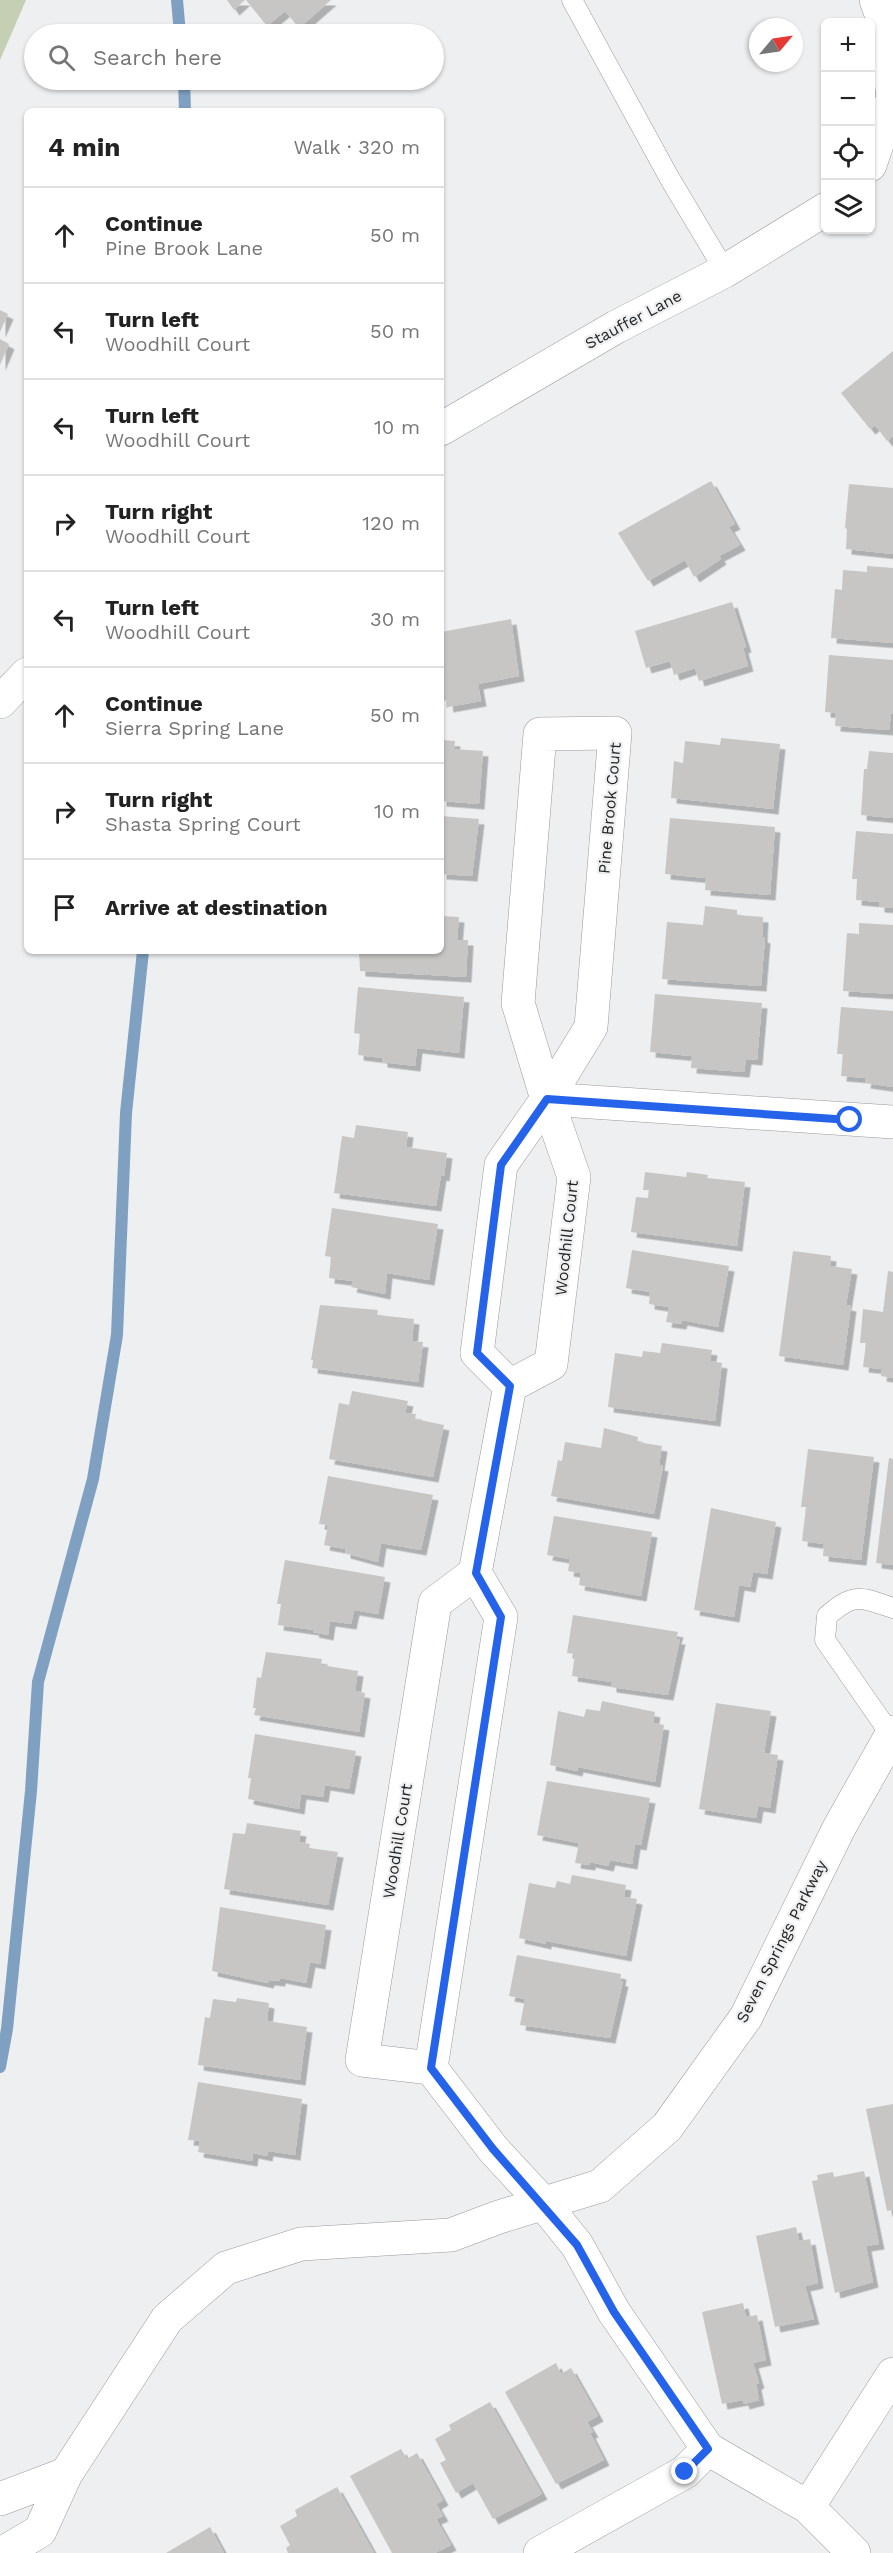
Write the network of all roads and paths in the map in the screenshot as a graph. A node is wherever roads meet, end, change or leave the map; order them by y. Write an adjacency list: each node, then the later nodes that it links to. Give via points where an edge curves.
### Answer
1 (572, 0): 5 (lane)
2 (876, 0): 3 (street, via 883,19 892,97)
3 (875, 150)
4 (821, 211): 5 (street, Stauffer Lane)
5 (725, 271): 6 (street, Stauffer Lane, via 616,327)
6 (444, 427)
7 (24, 677): 8 (street)
8 (0, 702)
9 (547, 1099): 9 (street, Pine Brook Court, via 591,1027 615,733 540,734 518,1003); 10 (street); 11 (street, via 501,1165 477,1353); 11 (street, Woodhill Court, via 574,1177 551,1364)
10 (893, 1122)
11 (510, 1386): 12 (street)
12 (476, 1573): 15 (street, via 501,1617); 15 (street, Woodhill Court, via 435,1603 362,2060)
13 (893, 1608): 14 (lane, via 860,1597 842,1603 827,1616 825,1640)
14 (892, 1734): 16 (street, Seven Springs Parkway, via 838,1828 746,2017 666,2127 600,2187)
15 (431, 2068): 16 (street, via 493,2149)
16 (543, 2203): 18 (street, via 577,2245 614,2312); 19 (street, Seven Springs Parkway, via 451,2235 301,2244 226,2268 167,2319)
17 (893, 2374): 21 (street)
18 (708, 2449): 21 (street); 23 (street, via 685,2472)
19 (66, 2474): 20 (street); 22 (street, Seven Springs Parkway, via 40,2531)
20 (0, 2499)
21 (808, 2507): 24 (street)
22 (3, 2553)
23 (540, 2553)
24 (854, 2553)

